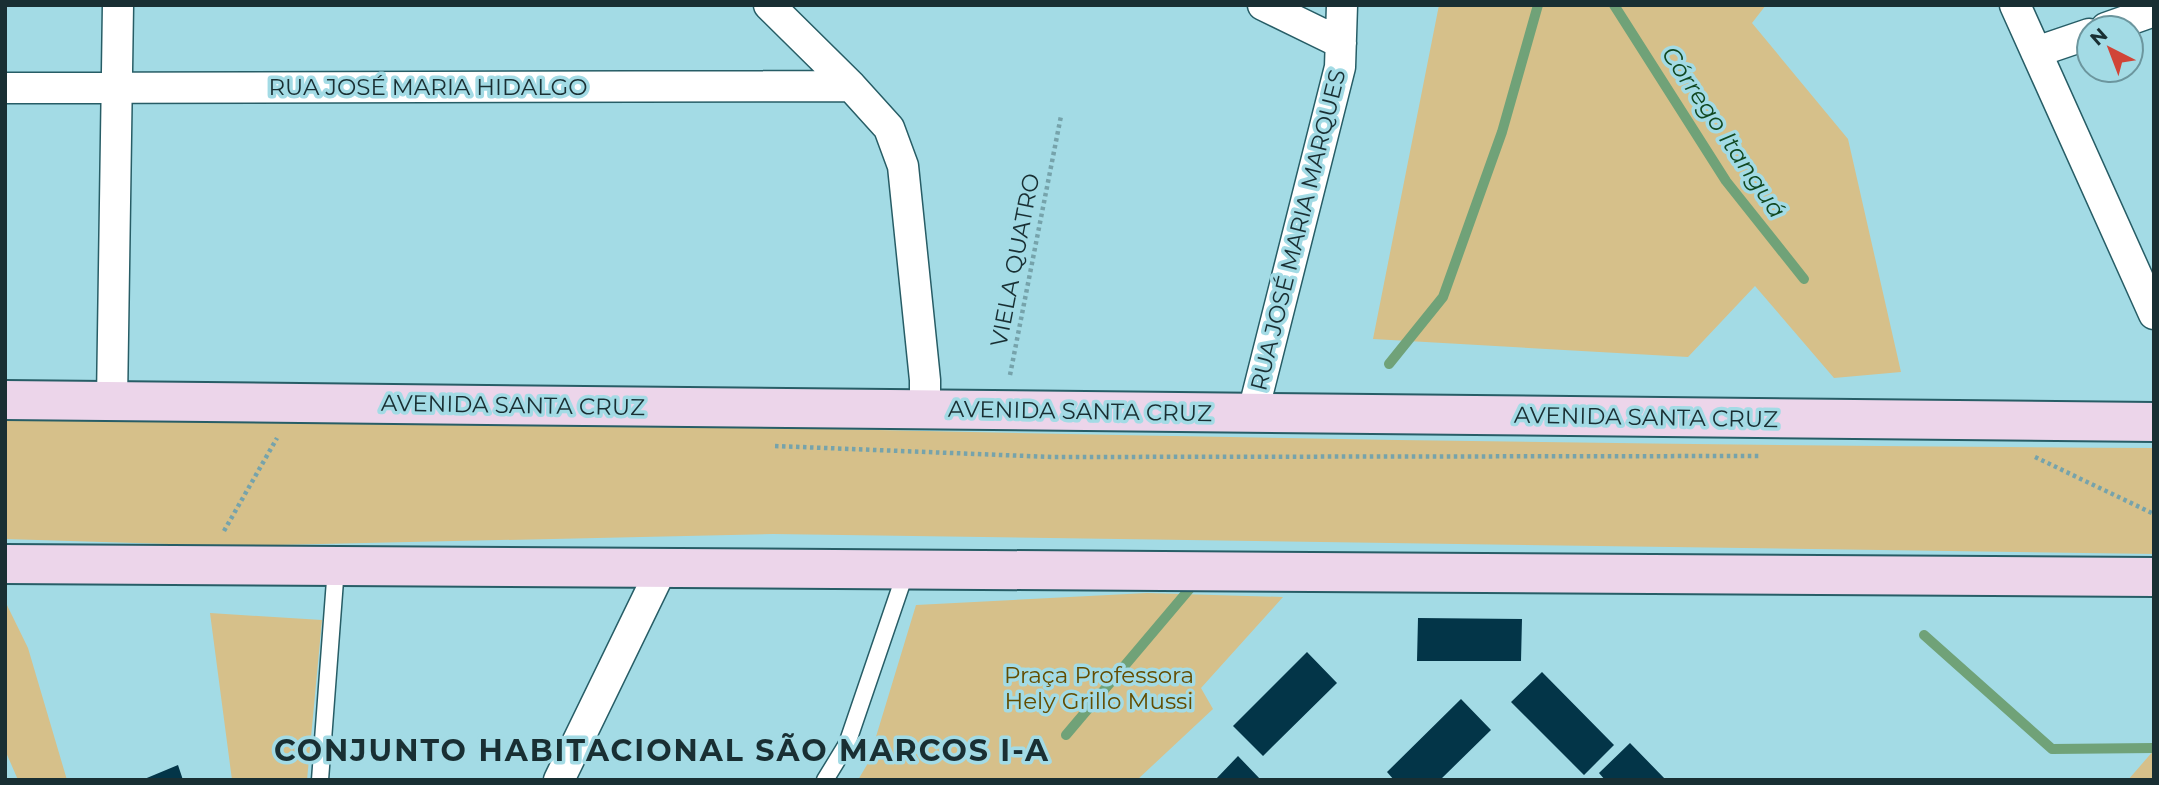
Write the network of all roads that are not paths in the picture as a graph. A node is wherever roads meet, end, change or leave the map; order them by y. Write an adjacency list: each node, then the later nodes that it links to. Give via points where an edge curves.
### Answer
1 (118, 5): 11 (street)
2 (769, 5): 9 (street)
3 (1264, 5): 7 (street)
4 (1342, 5): 7 (street, RUA JOSÉ MARIA MARQUES)
5 (2015, 5): 8 (street)
6 (2075, 39): 8 (street)
7 (1341, 43): 16 (street, RUA JOSÉ MARIA MARQUES, via 1340,67)
8 (2036, 52): 12 (street)
9 (851, 86): 11 (street, RUA JOSÉ MARIA HIDALGO); 15 (street, via 889,128 902,166)
10 (5, 88): 11 (street, RUA JOSÉ MARIA HIDALGO)
11 (119, 89): 14 (street)
12 (2154, 314)
13 (5, 400): 14 (main road, AVENIDA SANTA CRUZ)
14 (112, 401): 15 (main road, AVENIDA SANTA CRUZ)
15 (925, 409): 16 (main road, AVENIDA SANTA CRUZ)
16 (1253, 412): 17 (main road, AVENIDA SANTA CRUZ)
17 (2154, 422)
18 (5, 564): 19 (main road)
19 (336, 566): 20 (main road); 23 (lane)
20 (662, 568): 21 (main road); 24 (street)
21 (906, 570): 22 (main road); 25 (lane, via 847,744)
22 (2154, 577)
23 (320, 780)
24 (559, 780)
25 (825, 780)

